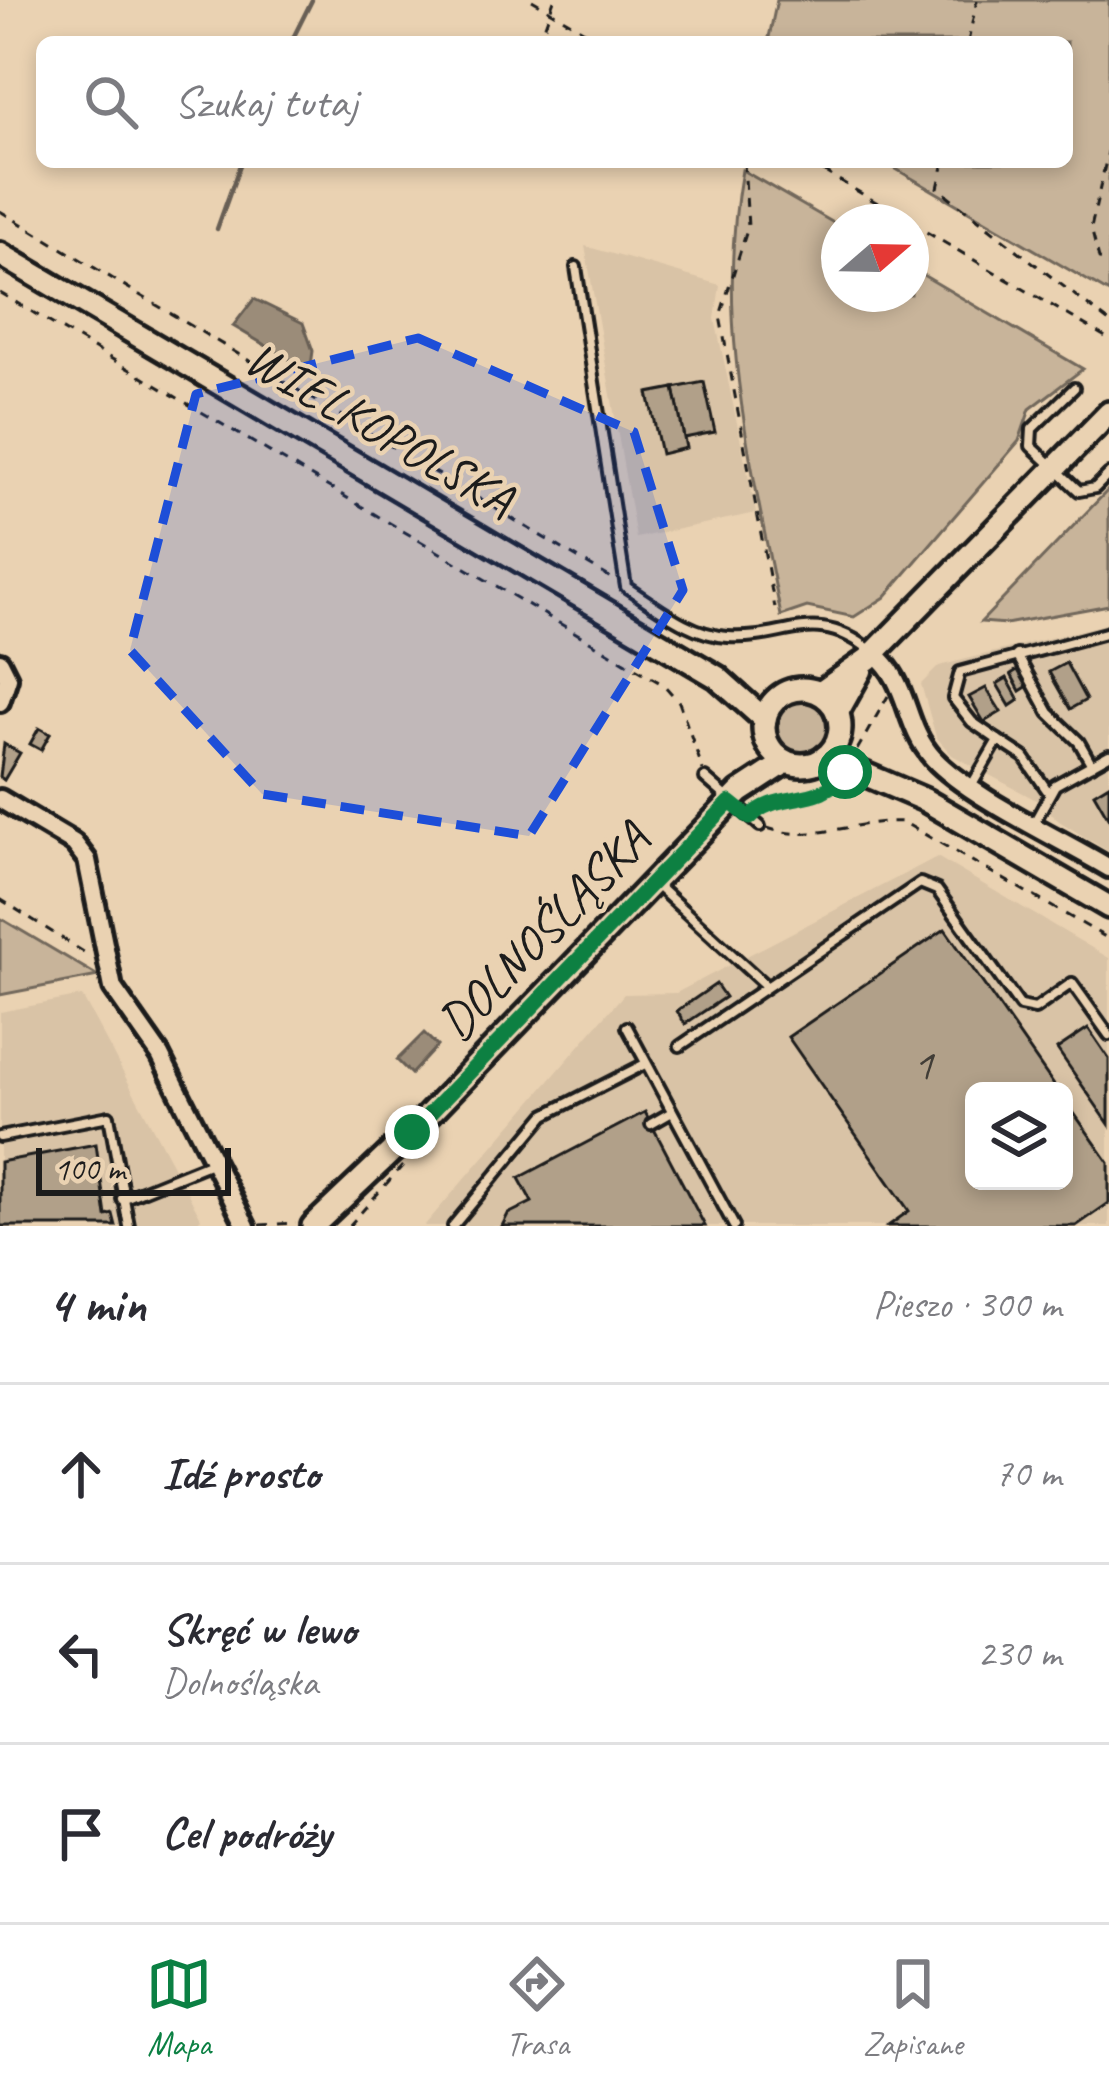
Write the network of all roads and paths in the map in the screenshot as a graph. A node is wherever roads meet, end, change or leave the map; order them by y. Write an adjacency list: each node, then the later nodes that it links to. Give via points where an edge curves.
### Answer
1 (532, 0): 4 (path)
2 (554, 0): 4 (path)
3 (977, 0): 7 (path)
4 (549, 10): 5 (path); 6 (path)
5 (548, 36)
6 (593, 36)
7 (969, 36)
8 (1109, 147): 16 (path, via 1091,228 1099,259)
9 (744, 168): 26 (path, via 748,227 720,316)
10 (818, 168): 12 (path)
11 (943, 168): 19 (path, via 938,188)
12 (879, 204)
13 (0, 211): 25 (path)
14 (929, 233): 20 (path)
15 (0, 254): 31 (main road, WIELKOPOLSKA)
16 (1109, 260)
17 (576, 267): 25 (lane)
18 (0, 293): 45 (path, via 664,685 688,722)
19 (1109, 322)
20 (1109, 339)
21 (1074, 388): 23 (lane, via 1029,438)
22 (1109, 412): 23 (main road)
23 (1053, 470): 24 (lane, via 1079,491); 29 (main road)
24 (1109, 474)
25 (626, 587): 29 (lane, via 712,635 817,626 846,635)
26 (775, 608)
27 (1109, 632): 28 (lane)
28 (1017, 655): 38 (lane, via 960,672 952,688 961,710); 44 (lane)
29 (871, 656): 32 (street); 33 (main road); 37 (main road)
30 (0, 662): 35 (street, via 8,678)
31 (717, 677): 34 (main road, WIELKOPOLSKA); 36 (main road, WIELKOPOLSKA)
32 (903, 687): 42 (path, via 889,696); 46 (street, via 926,749)
33 (820, 693): 34 (main road, via 797,689); 37 (main road)
34 (780, 697): 36 (main road)
35 (0, 702)
36 (765, 720): 39 (main road)
37 (838, 723): 41 (main road); 42 (main road)
38 (998, 740): 46 (lane); 47 (lane, via 1024,758)
39 (769, 745): 43 (main road); 48 (main road, DOLNOŚLĄSKA)
40 (1109, 755): 44 (lane)
41 (825, 757): 42 (main road); 43 (main road)
42 (852, 757): 50 (path, via 829,791); 56 (main road)
43 (786, 762): 48 (main road, DOLNOŚLĄSKA)
44 (1091, 765): 47 (lane)
45 (705, 778): 48 (lane)
46 (972, 785): 51 (street)
47 (1048, 793): 51 (lane)
48 (735, 797): 50 (lane); 54 (main road, DOLNOŚLĄSKA)
49 (0, 800): 58 (street, via 74,843 87,860)
50 (750, 818): 52 (lane)
51 (1034, 823): 53 (street)
52 (760, 826): 57 (path, via 811,835 902,822)
53 (1109, 868)
54 (653, 882): 59 (lane); 66 (main road, DOLNOŚLĄSKA)
55 (0, 899): 58 (path, via 91,957)
56 (1109, 907)
57 (1109, 938)
58 (110, 980): 68 (street, via 160,1055)
59 (765, 985): 61 (lane, via 920,883 937,890 1020,1006 1035,1009 1072,983); 62 (lane)
60 (627, 1027): 63 (lane)
61 (1109, 1035)
62 (680, 1046)
63 (645, 1064): 64 (lane); 76 (lane, via 545,1115)
64 (672, 1112): 65 (lane); 77 (lane)
65 (651, 1124)
66 (412, 1132): 74 (main road, DOLNOŚLĄSKA); 75 (main road, DOLNOŚLĄSKA)
67 (0, 1137): 69 (lane, via 109,1116)
68 (212, 1162): 69 (lane); 72 (street)
69 (122, 1198): 71 (lane)
70 (284, 1225): 73 (path)
71 (129, 1226)
72 (245, 1226)
73 (259, 1226)
74 (313, 1226)
75 (333, 1226)
76 (453, 1226)
77 (734, 1226)

